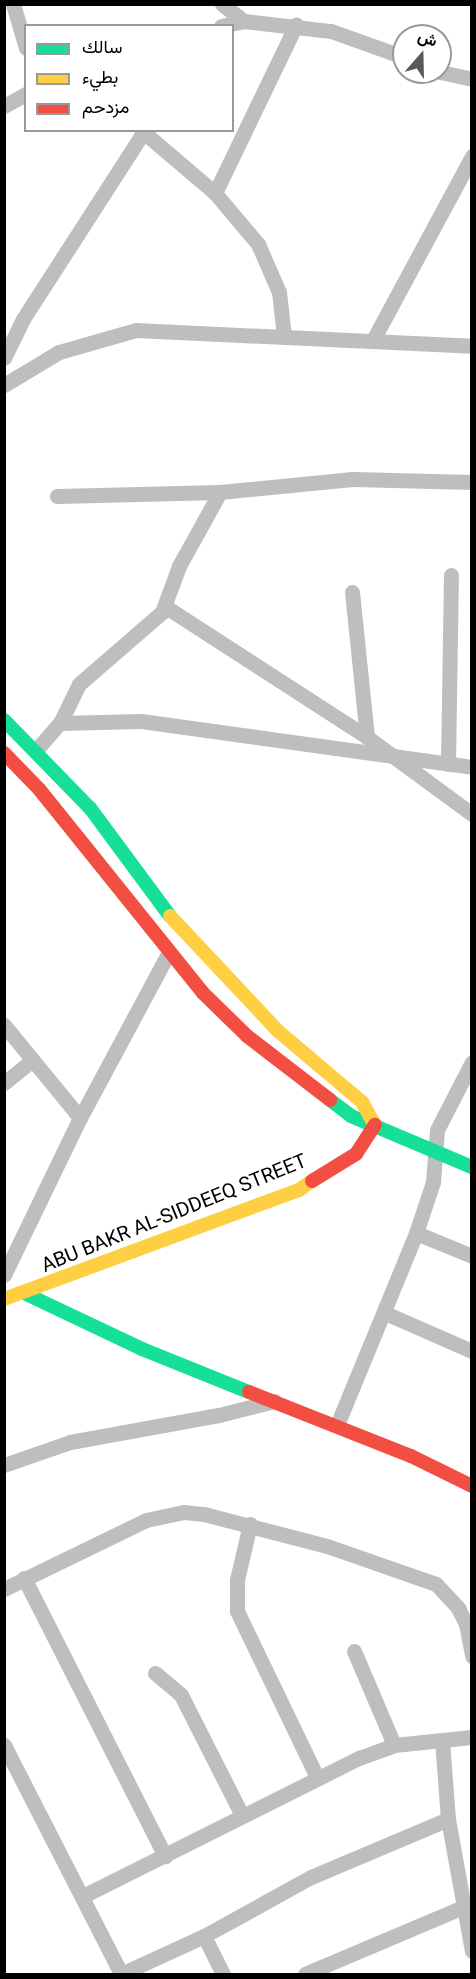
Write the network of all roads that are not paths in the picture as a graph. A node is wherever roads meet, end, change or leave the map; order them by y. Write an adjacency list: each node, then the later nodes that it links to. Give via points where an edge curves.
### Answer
1 (13, 4): 6 (street)
2 (222, 4): 3 (street)
3 (244, 21): 4 (street); 5 (street)
4 (230, 24)
5 (296, 25): 7 (street, via 339,33); 14 (street)
6 (24, 41)
7 (392, 53)
8 (452, 75): 9 (street)
9 (471, 79)
10 (24, 95): 11 (street)
11 (4, 106)
12 (142, 132): 14 (street); 18 (street, via 23,320)
13 (471, 156): 16 (street)
14 (214, 193): 15 (street, via 258,244 274,273 284,314)
15 (284, 336): 16 (street); 19 (street, via 136,330 59,352)
16 (373, 340): 17 (street)
17 (471, 346)
18 (4, 358)
19 (4, 385)
20 (471, 482): 21 (street, via 352,478)
21 (220, 492): 22 (street); 25 (street, via 179,566)
22 (57, 496)
23 (451, 575): 32 (street)
24 (352, 592): 28 (street)
25 (166, 607): 27 (street, via 79,684); 28 (street)
26 (4, 720): 29 (street)
27 (60, 723): 29 (street); 31 (street, via 141,721)
28 (367, 737): 31 (street)
29 (37, 749): 42 (street, via 90,808 194,944 278,1030 362,1102)
30 (4, 753): 35 (street, via 39,789)
31 (393, 757): 32 (street); 34 (street)
32 (448, 764): 33 (street)
33 (471, 767)
34 (471, 813)
35 (170, 952): 40 (street, via 247,1036); 41 (street)
36 (4, 1025): 37 (street)
37 (31, 1061): 39 (street); 41 (street)
38 (471, 1062): 44 (street, via 437,1130)
39 (4, 1083)
40 (305, 1084): 42 (street, via 351,1116); 45 (street, via 347,1134 347,1154)
41 (80, 1118): 49 (street)
42 (375, 1125): 43 (street); 45 (street, ABU BAKR AL-SIDDEEQ STREET, via 356,1154)
43 (413, 1143): 44 (street); 45 (street, via 372,1151)
44 (435, 1153): 46 (street); 47 (street, via 433,1182)
45 (339, 1166): 50 (street, ABU BAKR AL-SIDDEEQ STREET, via 299,1190)
46 (471, 1167)
47 (416, 1233): 48 (street); 52 (street)
48 (471, 1256)
49 (4, 1275)
50 (24, 1293): 51 (street, ABU BAKR AL-SIDDEEQ STREET); 54 (street, via 142,1349)
51 (4, 1299)
52 (385, 1313): 53 (street); 55 (street)
53 (471, 1351)
54 (277, 1400): 55 (street); 56 (street, via 219,1415 70,1442)
55 (337, 1425): 57 (street)
56 (4, 1465)
57 (471, 1486)
58 (250, 1524): 59 (street, via 184,1512 164,1514); 62 (street, via 436,1584 458,1608); 68 (street, via 237,1580 237,1611)
59 (24, 1578): 60 (street); 71 (street)
60 (4, 1588)
61 (354, 1651): 67 (street)
62 (471, 1656)
63 (155, 1673): 69 (street, via 181,1695)
64 (471, 1737): 65 (street)
65 (442, 1740): 67 (street); 70 (street)
66 (4, 1745): 72 (street)
67 (394, 1745): 68 (street)
68 (317, 1777): 69 (street)
69 (242, 1815): 71 (street)
70 (448, 1819): 73 (street); 74 (street, via 311,1877)
71 (165, 1856): 72 (street)
72 (83, 1896): 76 (street)
73 (463, 1907): 75 (street); 78 (street)
74 (204, 1936): 76 (street); 77 (street)
75 (471, 1951)
76 (121, 1974)
77 (223, 1974)
78 (305, 1974)

